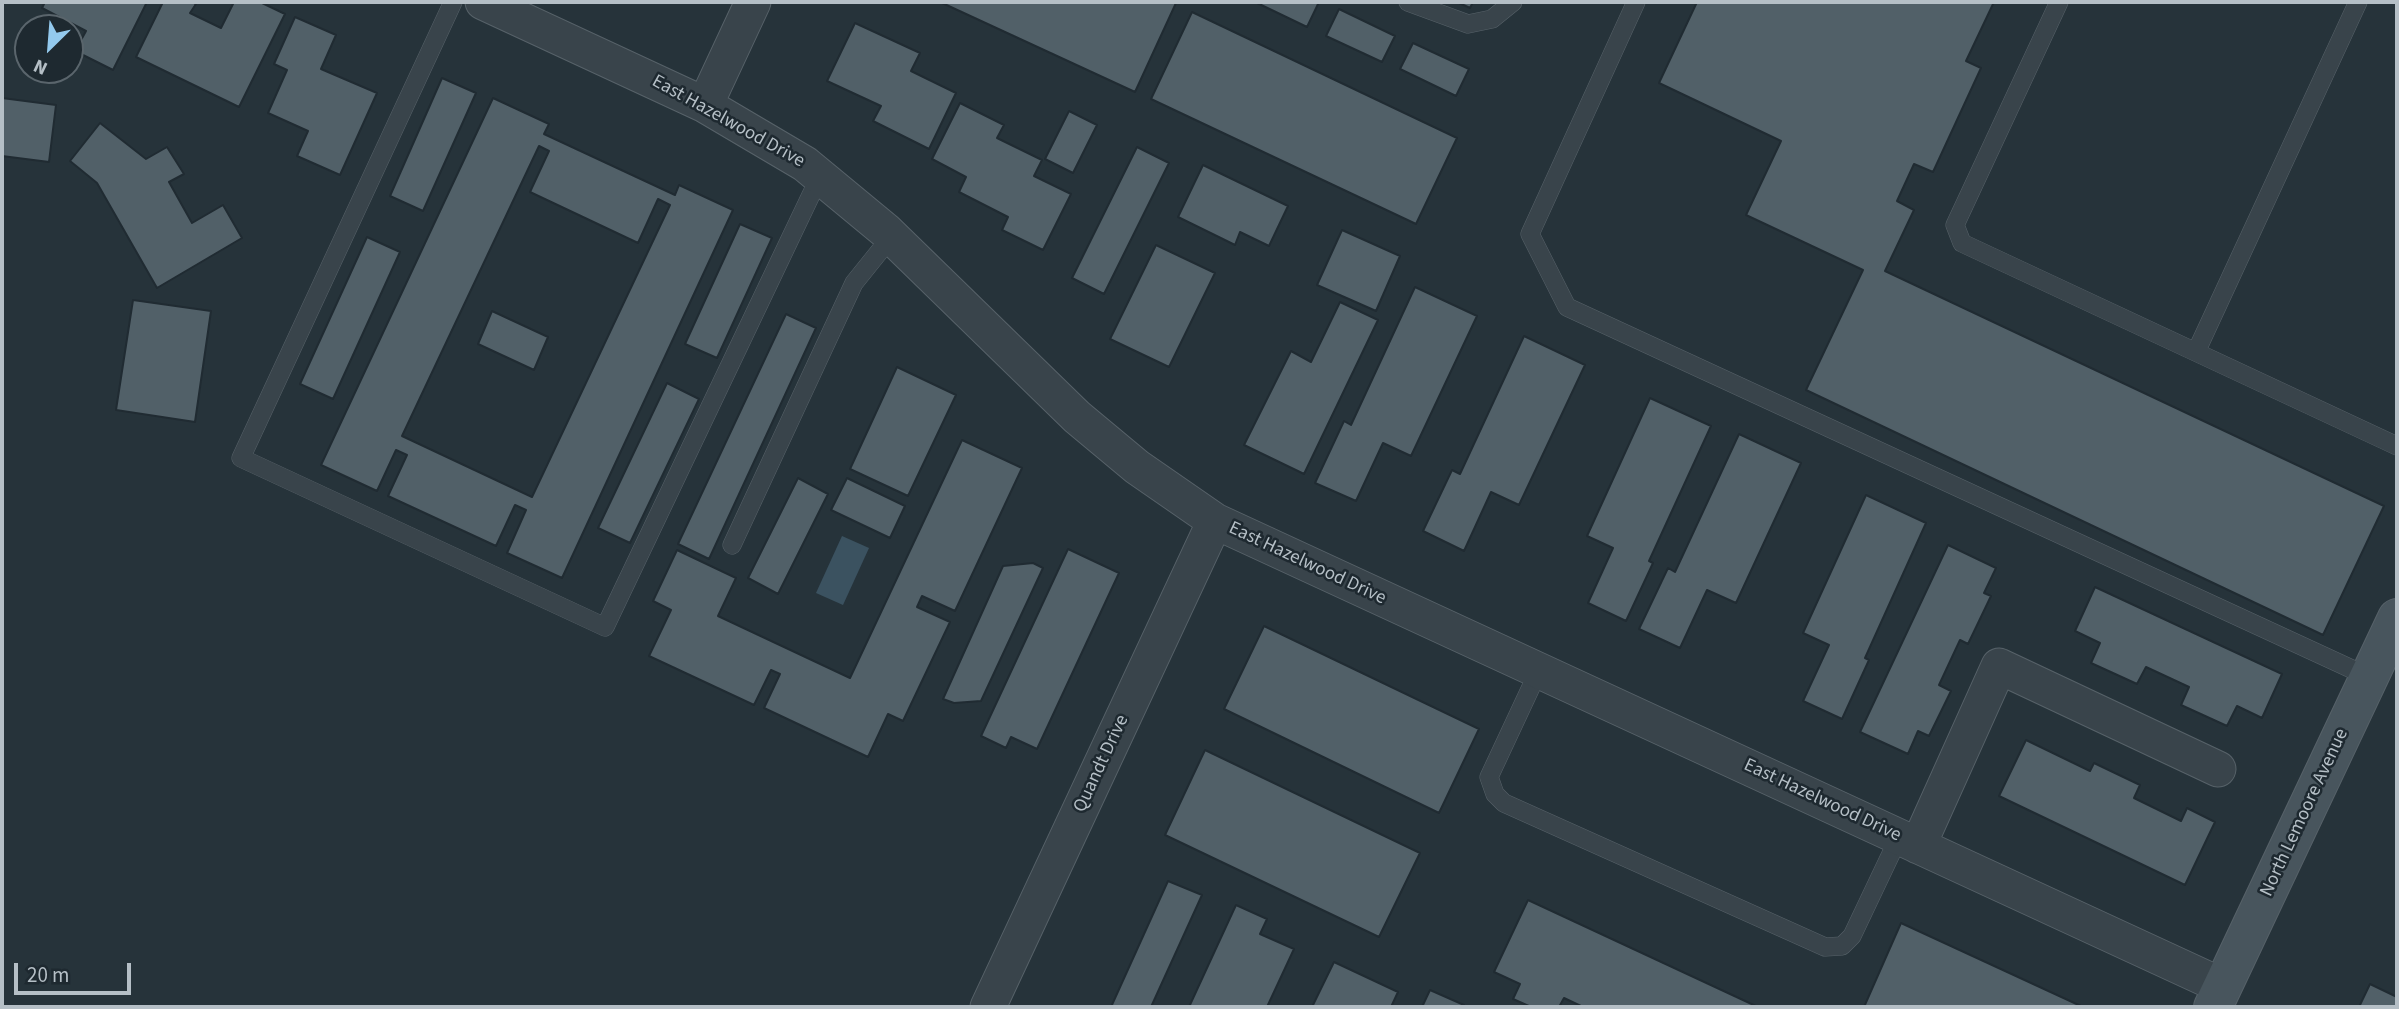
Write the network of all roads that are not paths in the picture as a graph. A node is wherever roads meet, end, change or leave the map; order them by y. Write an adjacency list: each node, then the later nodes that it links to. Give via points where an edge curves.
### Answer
1 (453, 2): 10 (lane, via 242,458 606,627)
2 (483, 2): 9 (street, East Hazelwood Drive)
3 (753, 2): 9 (street)
4 (1408, 2): 5 (lane, via 1468,24 1492,19)
5 (1513, 2)
6 (1636, 2): 18 (lane, via 1530,234 1567,307)
7 (2059, 2): 12 (lane, via 1955,225 1962,243)
8 (2358, 2): 12 (lane)
9 (705, 105): 10 (street, East Hazelwood Drive)
10 (820, 176): 11 (street, East Hazelwood Drive)
11 (891, 237): 14 (street, East Hazelwood Drive, via 1077,417 1137,467); 15 (lane, via 854,283)
12 (2196, 352): 13 (lane)
13 (2397, 446)
14 (1215, 521): 17 (street, East Hazelwood Drive); 22 (street, Quandt Drive)
15 (732, 545)
16 (2397, 618): 18 (main road, North Lemoore Avenue)
17 (1539, 670): 20 (street, East Hazelwood Drive); 20 (lane, via 1489,777 1504,803 1825,947 1842,946 1852,936)
18 (2369, 677): 21 (main road, North Lemoore Avenue)
19 (2218, 769): 20 (street, via 1999,666)
20 (1908, 841): 21 (street, East Hazelwood Drive)
21 (2217, 997)
22 (988, 1007)

